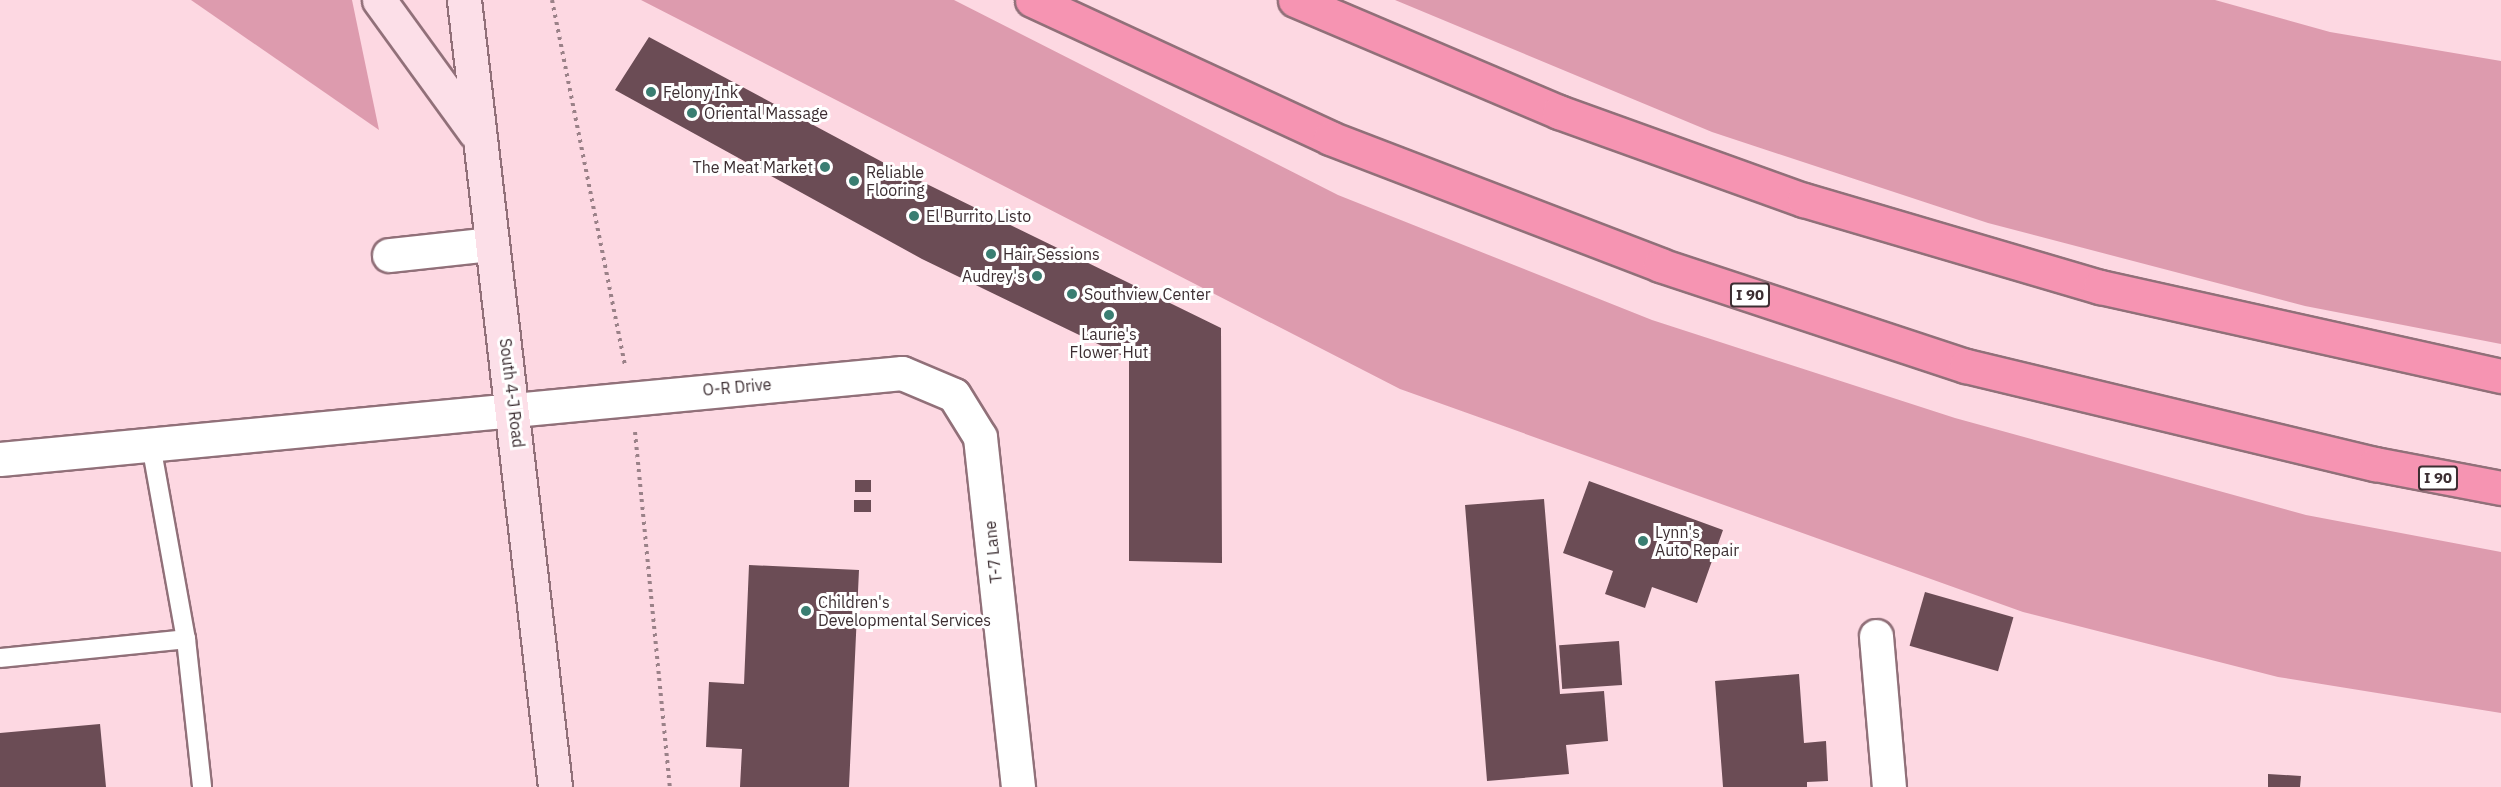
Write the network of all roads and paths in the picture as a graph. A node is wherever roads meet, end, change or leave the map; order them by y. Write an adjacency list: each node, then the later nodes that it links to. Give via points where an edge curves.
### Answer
1 (379, 0): 6 (main road)
2 (464, 0): 6 (main road, South 4-J Road)
3 (552, 0): 9 (path)
4 (1032, 0): 16 (highway, I 90, via 1330,138 1659,265 1966,366 2375,464)
5 (1295, 0): 10 (highway, via 1559,112 1804,200 2100,287)
6 (477, 134): 7 (main road, South 4-J Road)
7 (491, 244): 8 (street); 12 (main road, South 4-J Road)
8 (389, 255)
9 (624, 359)
10 (2501, 376)
11 (954, 395): 12 (street, O-R Drive, via 902,373); 23 (street, T-7 Lane, via 980,437)
12 (514, 406): 14 (street, O-R Drive); 21 (main road, South 4-J Road)
13 (634, 430): 22 (path)
14 (151, 445): 15 (street, O-R Drive); 18 (lane)
15 (0, 459)
16 (2501, 490)
17 (1876, 636): 24 (street)
18 (186, 639): 19 (lane); 20 (lane)
19 (0, 658)
20 (202, 787)
21 (555, 787)
22 (670, 787)
23 (1018, 787)
24 (1889, 787)

